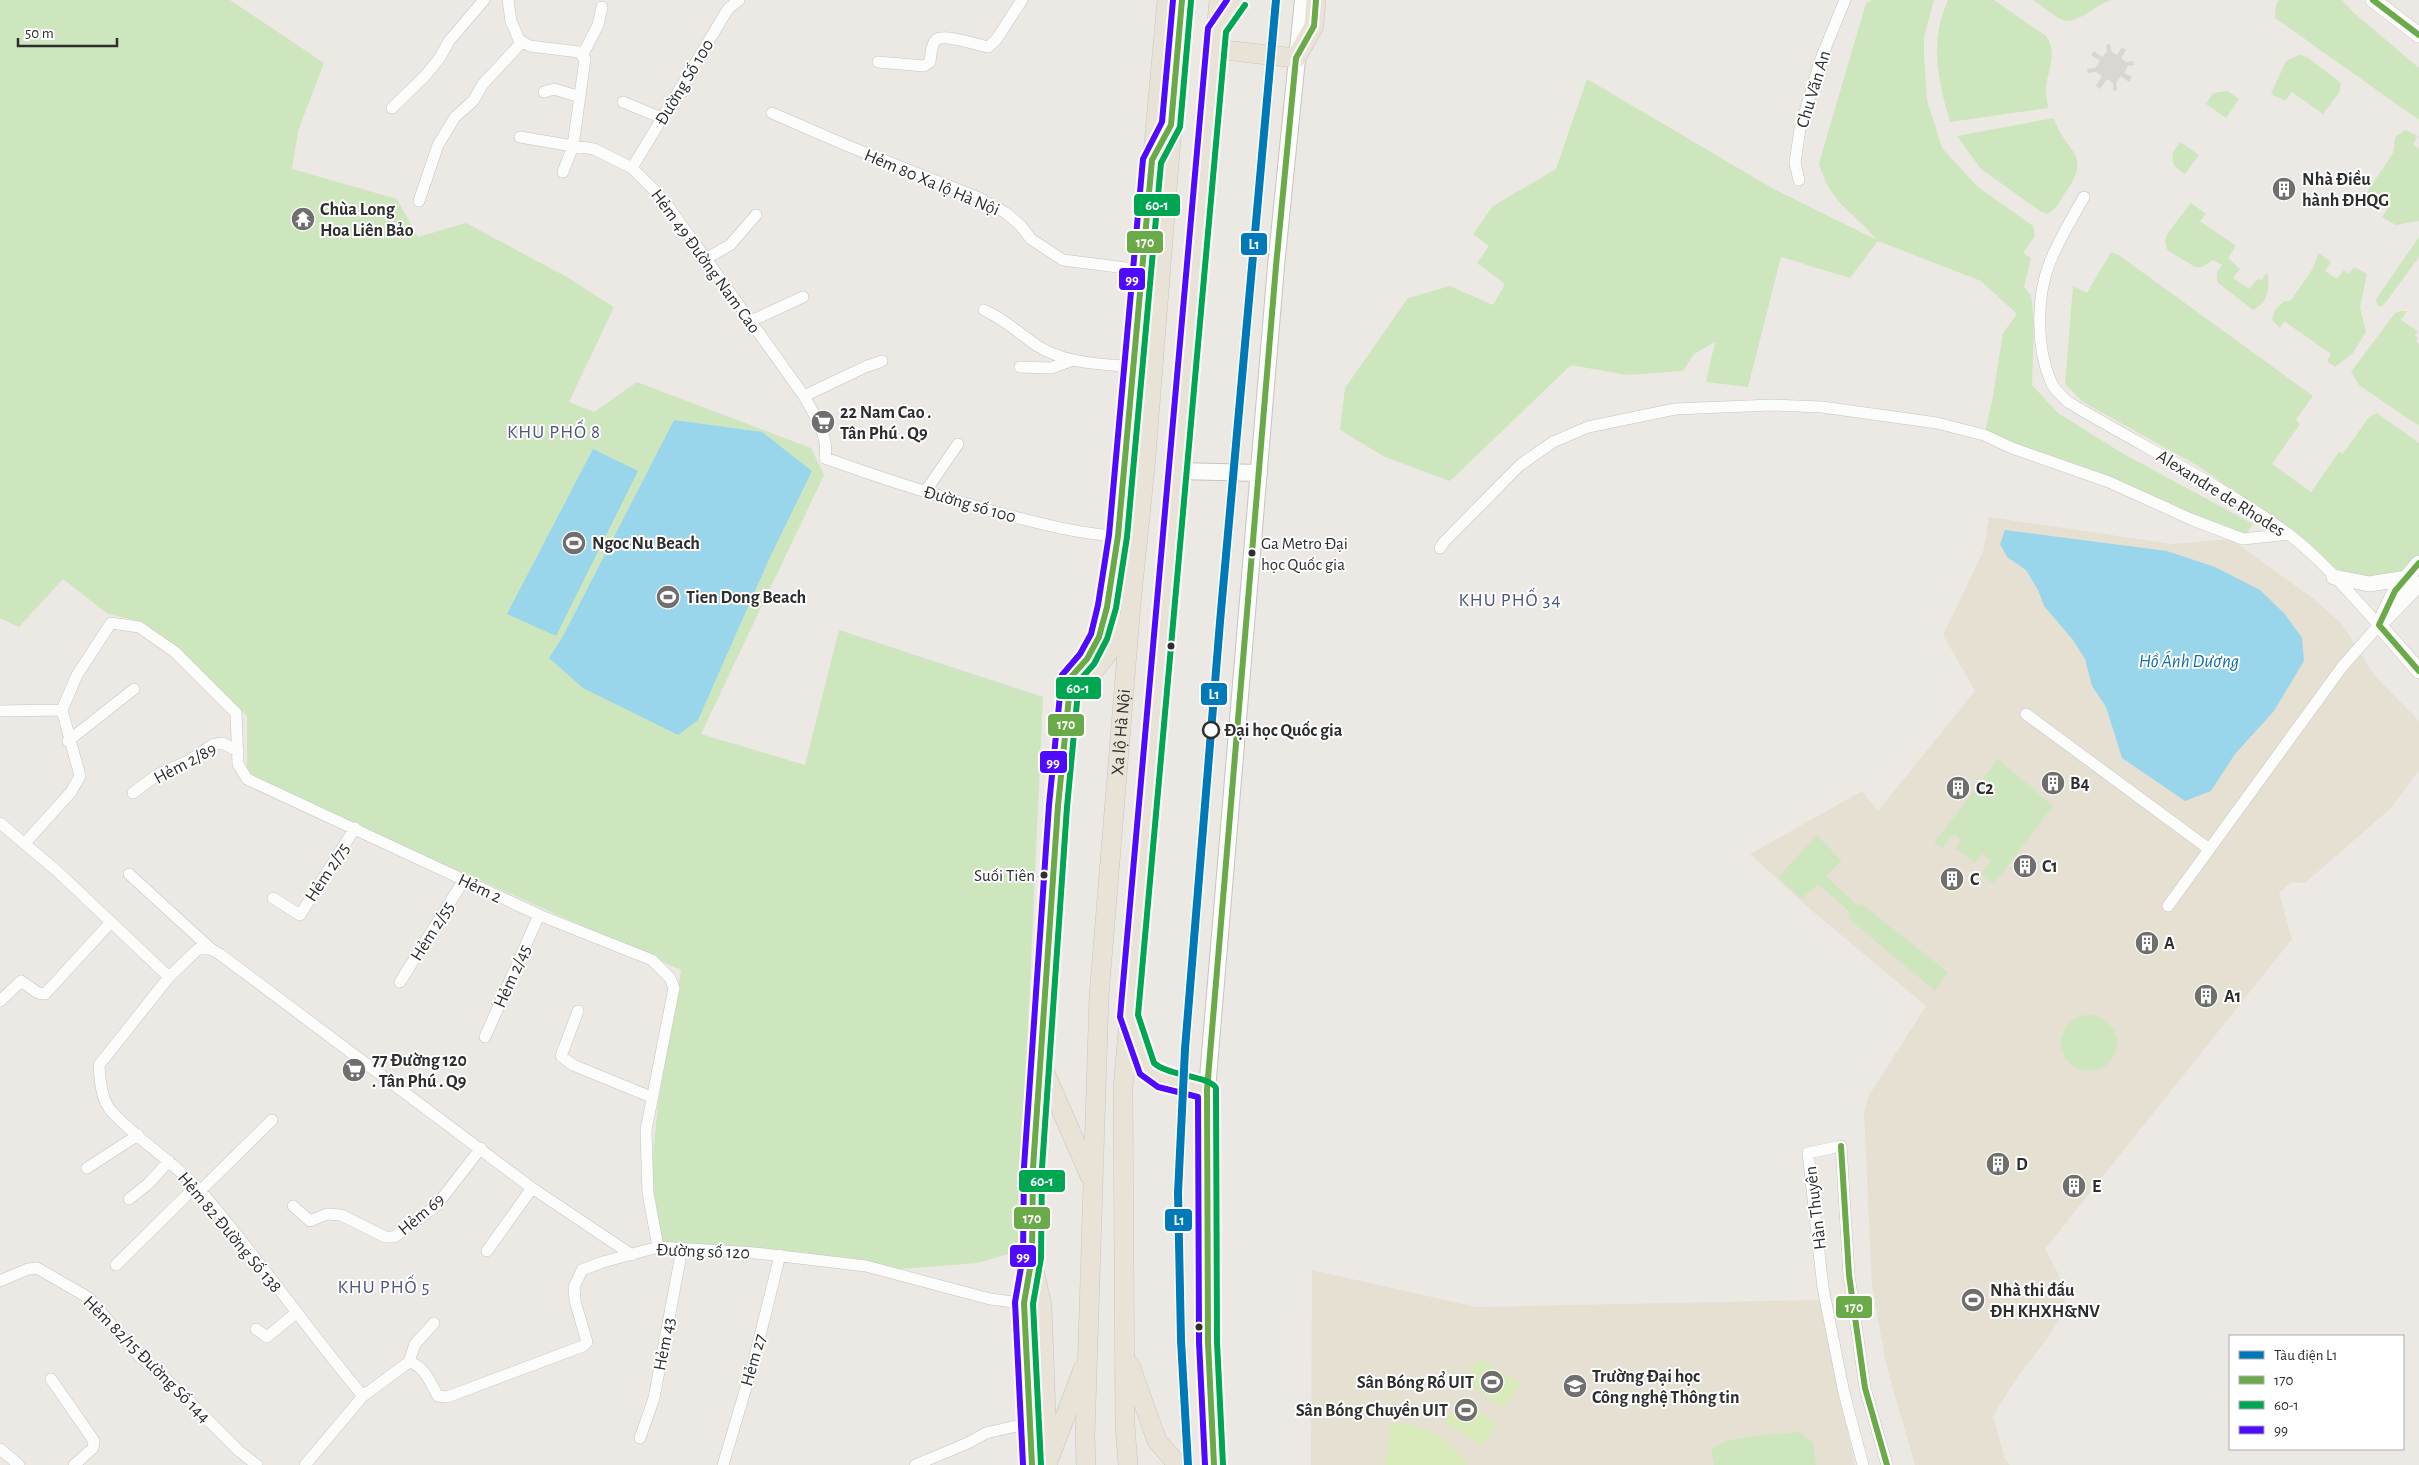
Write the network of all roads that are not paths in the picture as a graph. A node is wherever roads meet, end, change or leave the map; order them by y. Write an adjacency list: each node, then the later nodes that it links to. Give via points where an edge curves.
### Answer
1 (484, 0): 24 (street, via 449,41 439,60)
2 (508, 0): 16 (street, via 511,21)
3 (740, 0): 26 (street, Đường Số 100, via 728,9)
4 (1022, 0): 20 (street, via 988,47 946,38 937,40 930,62 924,66)
5 (1167, 0): 30 (highway)
6 (1182, 0): 27 (highway, Xa lộ Hà Nội)
7 (1220, 0): 14 (highway, Xa lộ Hà Nội)
8 (1238, 0): 14 (highway)
9 (1303, 0): 19 (main road)
10 (1316, 0): 19 (highway, via 1314,26)
11 (1845, 0): 33 (street, Chu Văn An, via 1820,61 1800,129 1795,163)
12 (2372, 0): 15 (street)
13 (602, 7): 18 (street, via 598,25)
14 (1217, 29): 17 (highway, Xa lộ Hà Nội)
15 (2419, 35)
16 (522, 42): 18 (street, via 530,46 579,52); 35 (street, via 482,84 473,101 454,117 438,145)
17 (1215, 49): 19 (highway); 49 (highway, Xa lộ Hà Nội)
18 (582, 56): 22 (street, via 585,59)
19 (1296, 58): 50 (main road)
20 (878, 62)
21 (544, 92): 22 (street, via 554,89)
22 (580, 97): 29 (street)
23 (622, 102): 26 (street)
24 (392, 108)
25 (772, 113): 38 (street, Hẻm 80 Xa lộ Hà Nội, via 977,196 1006,213 1036,243 1063,260)
26 (662, 118): 31 (street, Đường Số 100)
27 (1171, 125): 30 (highway); 54 (highway, Xa lộ Hà Nội)
28 (520, 137): 29 (street, Hẻm 49 Đường Nam Cao)
29 (573, 146): 31 (street, Hẻm 49 Đường Nam Cao, via 594,149); 32 (street)
30 (1152, 160): 38 (highway)
31 (632, 168): 37 (street, Hẻm 49 Đường Nam Cao, via 663,199)
32 (563, 172)
33 (1799, 180)
34 (2084, 197): 52 (street, Alexandre de Rhodes, via 2050,262 2042,288 2041,328 2051,384 2068,402 2236,499)
35 (419, 201)
36 (756, 215): 37 (street, via 730,245)
37 (706, 258): 41 (street, Hẻm 49 Đường Nam Cao)
38 (1142, 270): 44 (highway)
39 (803, 297): 41 (street)
40 (984, 310): 42 (street, via 1010,324 1038,346)
41 (750, 321): 46 (street, Hẻm 49 Đường Nam Cao)
42 (1073, 360): 44 (street); 45 (street, via 1051,368)
43 (882, 362): 46 (street)
44 (1134, 366): 53 (highway)
45 (1020, 367)
46 (804, 396): 48 (street, Hẻm 49 Đường Nam Cao, via 822,431 827,448)
47 (958, 444): 51 (street)
48 (825, 458): 51 (street, Đường số 100)
49 (1177, 471): 50 (main road); 85 (highway, Xa lộ Hà Nội)
50 (1259, 473): 88 (main road)
51 (925, 492): 53 (street, Đường số 100, via 1071,532)
52 (2289, 534): 55 (street, via 2243,539 2109,482 1984,435 1938,423 1822,407 1772,405 1675,409 1588,426 1562,438 1520,465); 57 (street, Alexandre de Rhodes)
53 (1118, 536): 54 (highway); 63 (highway, via 1099,637 1087,659 1071,677)
54 (1138, 539): 59 (highway, Xa lộ Hà Nội)
55 (1440, 548)
56 (2419, 563): 58 (street)
57 (2334, 577): 58 (street, via 2369,584); 60 (street, Alexandre de Rhodes)
58 (2413, 581): 60 (street, via 2395,592)
59 (1131, 604): 63 (highway, via 1119,637 1105,660); 95 (highway, Xa lộ Hà Nội, via 1099,996)
60 (2379, 625): 61 (street, Alexandre de Rhodes); 73 (street, via 2342,667)
61 (2419, 671)
62 (134, 689): 67 (street)
63 (1069, 696): 87 (highway, via 1058,806)
64 (62, 710): 65 (street); 67 (street); 68 (street, Hẻm 2, via 77,675 111,623 139,627 175,652 236,713)
65 (0, 711)
66 (2026, 714): 73 (street)
67 (68, 741): 72 (street, via 80,776 71,792)
68 (238, 750): 69 (street, Hẻm 2/89, via 222,743 212,745 190,760 157,775); 71 (street, Hẻm 2, via 238,764 247,779)
69 (133, 793)
70 (0, 823): 72 (street)
71 (355, 828): 75 (street, Hẻm 2); 76 (street, Hẻm 2/75, via 300,915)
72 (25, 842): 79 (street)
73 (2209, 849): 77 (street)
74 (129, 874): 80 (street)
75 (464, 880): 78 (street, Hẻm 2); 82 (street, Hẻm 2/55)
76 (273, 898)
77 (2168, 906)
78 (539, 915): 86 (street, Hẻm 2/45); 89 (street, Hẻm 2, via 652,960 670,978 674,988)
79 (111, 922): 81 (street); 83 (street, via 44,994 21,981)
80 (211, 949): 81 (street, Hẻm 82 Đường Số 138, via 198,950); 92 (street)
81 (169, 977): 91 (street, Hẻm 82 Đường Số 138, via 99,1065 100,1086 110,1110)
82 (400, 982)
83 (0, 1001)
84 (578, 1011): 89 (street, via 561,1056 573,1065)
85 (1129, 1017): 88 (highway, Xa lộ Hà Nội, via 1149,1073 1173,1083); 111 (highway, Xa lộ Hà Nội, via 1123,1088)
86 (485, 1037)
87 (1041, 1063): 95 (highway); 107 (highway, via 1033,1168)
88 (1207, 1090): 133 (highway, via 1208,1342)
89 (651, 1097): 100 (street, Hẻm 2, via 646,1130 648,1194)
90 (272, 1120): 97 (street)
91 (138, 1135): 93 (street, Hẻm 82 Đường Số 138); 94 (street)
92 (481, 1148): 96 (street); 99 (street, Hẻm 69, via 436,1206 394,1237 385,1237 341,1215 327,1214 310,1221)
93 (169, 1161): 97 (street, Hẻm 82 Đường Số 138); 98 (street)
94 (87, 1168)
95 (1092, 1180): 112 (highway, Xa lộ Hà Nội)
96 (532, 1188): 102 (street); 103 (street)
97 (198, 1189): 105 (street); 108 (street, Hẻm 82 Đường Số 138)
98 (129, 1199)
99 (293, 1206)
100 (658, 1246): 101 (street, Đường số 120); 103 (street, Đường số 120)
101 (682, 1249): 104 (street, Đường số 120); 121 (street, Hẻm 43, via 654,1398)
102 (487, 1251)
103 (632, 1255): 113 (street, Đường số 120, via 582,1270 574,1287 587,1342 584,1346 447,1397 438,1396 418,1364)
104 (780, 1255): 107 (street, Đường số 120, via 866,1266 990,1299); 128 (street, Hẻm 27, via 753,1364)
105 (116, 1265)
106 (0, 1281): 126 (street, Hẻm 82/15 Đường Số 144, via 37,1268 86,1295 139,1356)
107 (1033, 1304): 120 (highway)
108 (296, 1313): 110 (street, via 267,1337); 117 (street, Hẻm 82 Đường Số 138)
109 (434, 1323): 113 (street, via 415,1344)
110 (256, 1329)
111 (1125, 1352): 131 (highway, Xa lộ Hà Nội); 132 (highway, via 1157,1441)
112 (1088, 1357): 123 (highway); 130 (highway, Xa lộ Hà Nội)
113 (409, 1362): 117 (street)
114 (51, 1379): 125 (street, via 94,1442 94,1448)
115 (1865, 1388): 116 (street); 116 (street, Hàn Thuyên, via 1848,1275 1841,1146 1808,1153 1823,1288); 118 (street, Hàn Thuyên)
116 (1844, 1393): 119 (street, Hàn Thuyên)
117 (363, 1396): 127 (street)
118 (1872, 1412): 119 (street); 135 (street, Hàn Thuyên)
119 (1851, 1418): 134 (street, Hàn Thuyên)
120 (1038, 1422): 123 (highway); 129 (street, via 986,1433)
121 (640, 1438)
122 (0, 1449): 124 (street)
123 (1043, 1463)
124 (19, 1465)
125 (74, 1465)
126 (257, 1465)
127 (305, 1465)
128 (722, 1465)
129 (914, 1465)
130 (1086, 1465)
131 (1128, 1465)
132 (1178, 1465)
133 (1214, 1465)
134 (1863, 1465)
135 (1887, 1465)

